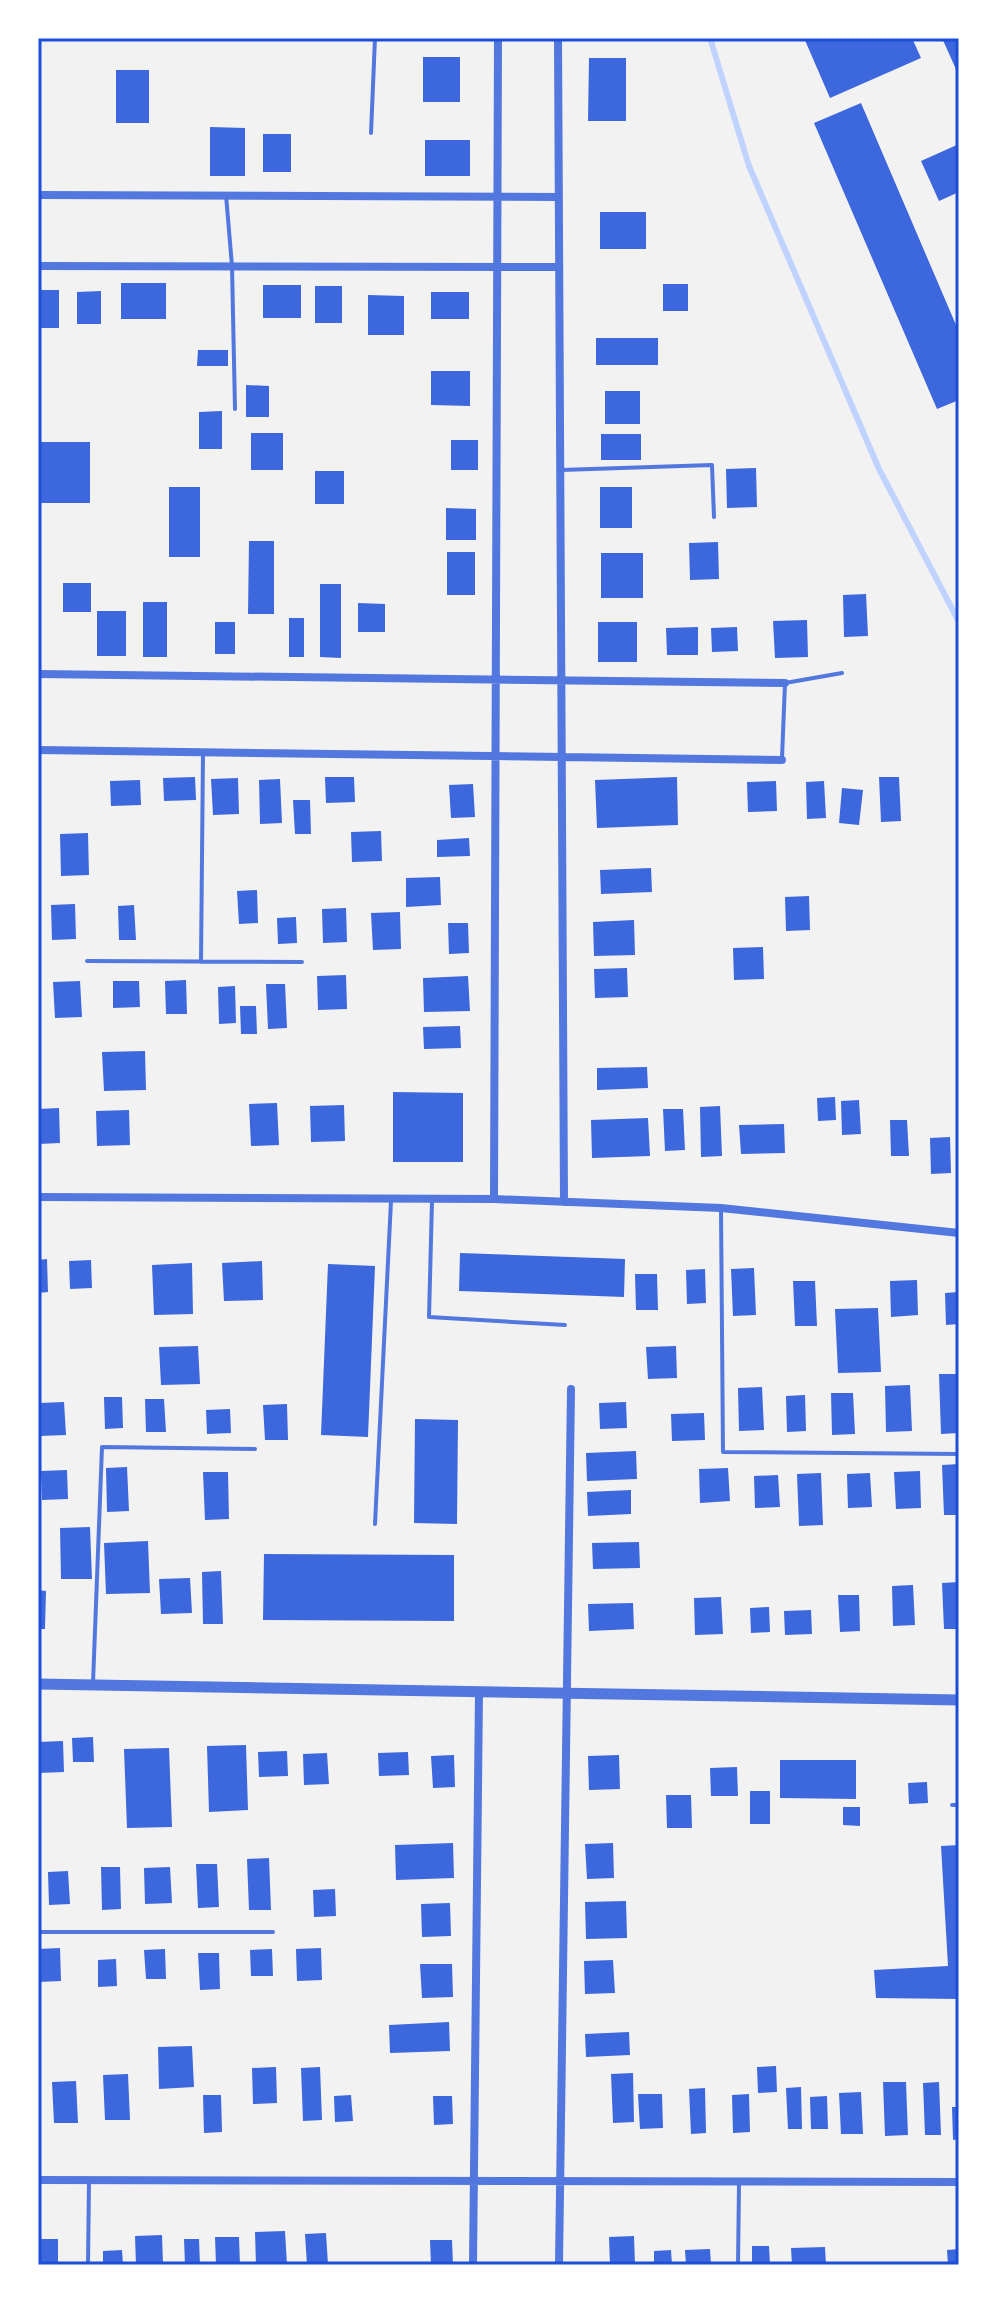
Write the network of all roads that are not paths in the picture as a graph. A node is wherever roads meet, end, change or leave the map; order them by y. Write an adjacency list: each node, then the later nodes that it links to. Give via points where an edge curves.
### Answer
1 (375, 38): 4 (lane)
2 (498, 38): 7 (street)
3 (558, 38): 8 (street)
4 (371, 133)
5 (38, 195): 6 (street)
6 (226, 195): 7 (street); 10 (lane)
7 (497, 196): 8 (street); 11 (street)
8 (559, 197): 12 (street)
9 (38, 266): 10 (street)
10 (232, 266): 11 (street); 13 (lane)
11 (497, 266): 12 (street); 18 (street)
12 (559, 267): 14 (street)
13 (235, 409)
14 (561, 470): 15 (lane, via 712,465); 19 (street)
15 (714, 517)
16 (842, 673): 20 (lane)
17 (38, 674): 18 (street)
18 (496, 680): 19 (street); 23 (street)
19 (562, 680): 20 (street); 24 (street)
20 (785, 683): 25 (lane)
21 (38, 750): 22 (street)
22 (203, 753): 23 (street); 27 (lane)
23 (495, 756): 24 (street); 32 (street)
24 (562, 757): 25 (street); 33 (street)
25 (782, 760)
26 (87, 961): 27 (lane)
27 (201, 962): 28 (lane)
28 (302, 962)
29 (38, 1197): 30 (street)
30 (391, 1198): 31 (street); 40 (lane)
31 (433, 1199): 32 (street); 36 (lane, via 429,1317)
32 (494, 1199): 33 (street)
33 (564, 1202): 34 (street)
34 (721, 1208): 35 (street); 39 (lane, via 723,1452)
35 (959, 1233)
36 (565, 1325)
37 (571, 1389): 44 (street)
38 (255, 1449): 42 (lane, via 102,1447)
39 (959, 1454)
40 (375, 1524)
41 (38, 1684): 42 (street)
42 (93, 1685): 43 (street)
43 (479, 1692): 44 (street); 52 (street)
44 (567, 1693): 45 (street); 53 (street)
45 (959, 1700)
46 (952, 1805): 47 (lane)
47 (959, 1805)
48 (38, 1932): 49 (lane)
49 (273, 1932)
50 (38, 2180): 51 (street)
51 (89, 2180): 52 (street); 56 (lane)
52 (474, 2181): 53 (street); 57 (street)
53 (560, 2181): 54 (street); 58 (street)
54 (739, 2181): 55 (street); 59 (lane)
55 (959, 2182)
56 (88, 2265)
57 (473, 2265)
58 (559, 2265)
59 (738, 2265)

